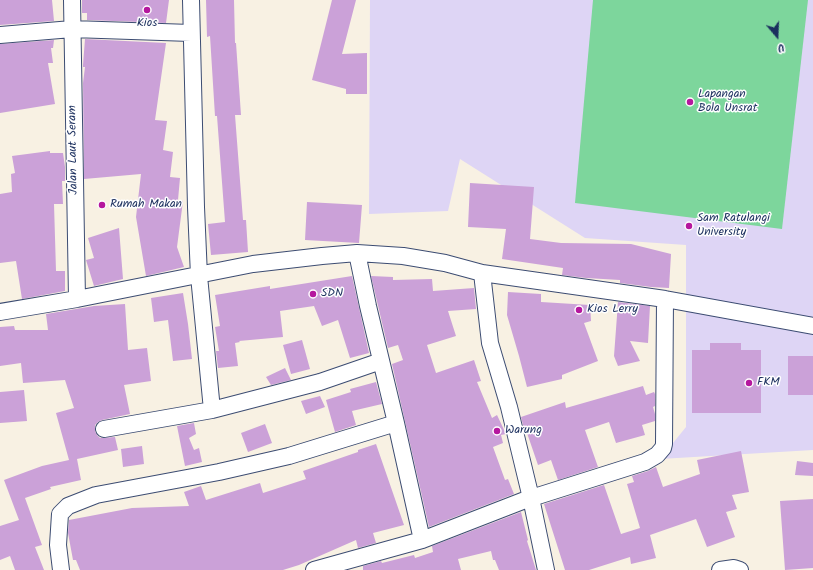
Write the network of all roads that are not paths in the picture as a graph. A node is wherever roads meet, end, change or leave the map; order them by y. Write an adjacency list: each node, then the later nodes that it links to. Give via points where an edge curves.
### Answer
1 (72, 0): 3 (street, Jalan Laut Seram)
2 (191, 0): 4 (street)
3 (72, 29): 4 (street); 5 (street); 9 (street, Jalan Laut Seram)
4 (191, 33): 8 (street)
5 (0, 36)
6 (357, 253): 7 (street, via 424,259); 8 (street, via 254,264); 13 (street)
7 (482, 273): 10 (street); 17 (street, via 490,343 509,407)
8 (199, 276): 9 (street); 14 (street)
9 (77, 299): 11 (street)
10 (665, 299): 12 (street); 17 (street, via 663,448 645,462)
11 (0, 312)
12 (813, 326)
13 (381, 361): 14 (street, via 320,382); 15 (street)
14 (212, 410): 16 (street)
15 (396, 423): 18 (street); 19 (street, via 289,456 96,495 68,506 60,514 58,544)
16 (104, 429)
17 (531, 498): 18 (street); 21 (street)
18 (422, 540): 20 (street)
19 (61, 570)
20 (314, 570)
21 (546, 570)
22 (720, 570): 23 (street)
23 (740, 570)

